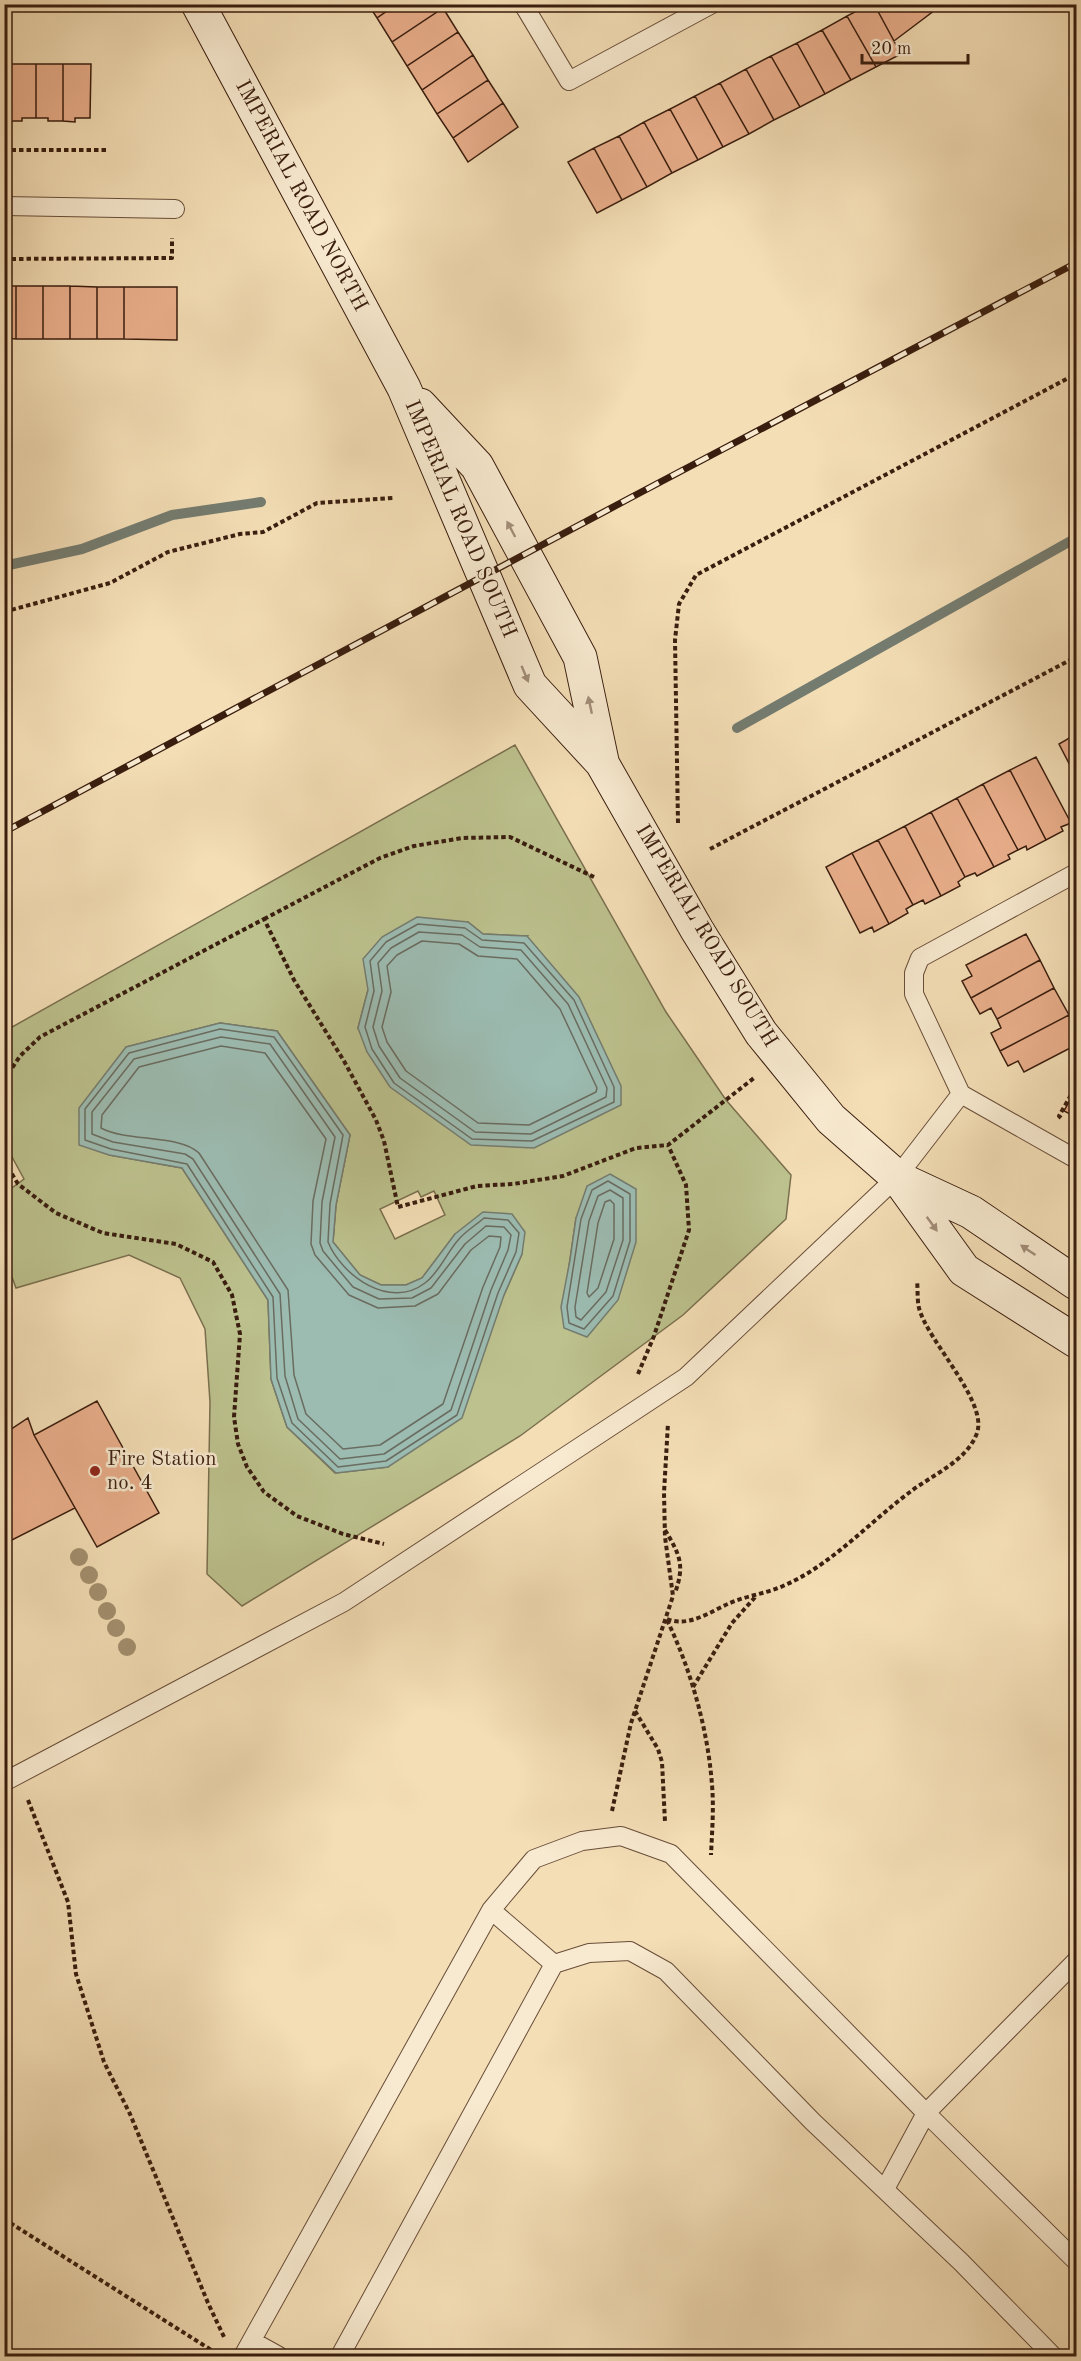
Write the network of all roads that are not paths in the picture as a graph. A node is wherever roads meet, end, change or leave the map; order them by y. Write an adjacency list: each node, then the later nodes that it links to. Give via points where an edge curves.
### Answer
1 (198, 4): 6 (street, IMPERIAL ROAD NORTH)
2 (523, 4): 3 (lane, via 569,81)
3 (712, 4)
4 (4, 206): 5 (lane)
5 (175, 209)
6 (404, 388): 7 (street, IMPERIAL ROAD SOUTH, one-way to 7, via 530,686); 7 (street, IMPERIAL ROAD SOUTH, one-way to 6, via 580,657 477,466)
7 (602, 763): 11 (street, IMPERIAL ROAD SOUTH, via 761,1034 831,1119)
8 (1077, 873): 9 (lane, via 920,958 914,973 914,994)
9 (961, 1094): 10 (lane); 11 (lane)
10 (1077, 1159)
11 (897, 1177): 12 (street, IMPERIAL ROAD SOUTH, one-way to 11, via 971,1212); 13 (street, IMPERIAL ROAD SOUTH, one-way to 13, via 964,1270); 14 (lane, via 687,1377 344,1602)
12 (1077, 1283)
13 (1077, 1341)
14 (8, 1779)
15 (491, 1910): 17 (lane); 18 (lane, via 534,1860 582,1841 621,1836 667,1852); 21 (lane)
16 (1077, 1961): 18 (lane)
17 (554, 1964): 19 (lane, via 589,1953 630,1951 666,1971 813,2122); 23 (lane)
18 (926, 2113): 19 (lane); 20 (lane)
19 (885, 2189): 24 (lane)
20 (1077, 2261)
21 (248, 2348): 22 (lane)
22 (279, 2356)
23 (340, 2356)
24 (1053, 2356)

